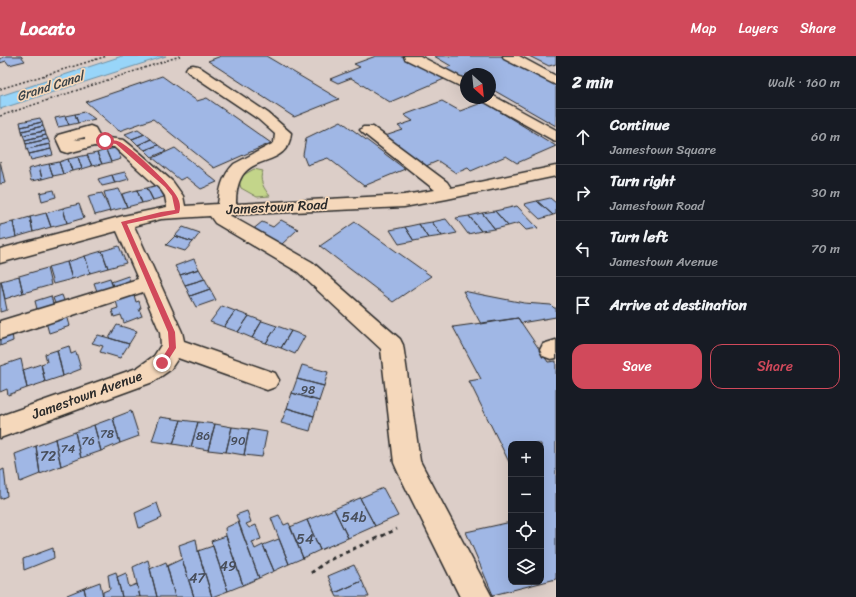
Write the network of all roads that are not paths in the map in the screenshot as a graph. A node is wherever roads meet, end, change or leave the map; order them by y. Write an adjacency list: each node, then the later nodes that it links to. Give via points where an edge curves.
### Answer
1 (410, 56): 7 (street)
2 (509, 56): 6 (street)
3 (521, 56): 5 (street)
4 (193, 69): 14 (street, via 263,116 283,133 279,148 243,164 232,175)
5 (556, 74)
6 (556, 80)
7 (460, 83)
8 (496, 102): 10 (street)
9 (368, 130): 13 (street, via 441,186)
10 (556, 136)
11 (94, 141): 15 (street, via 118,143 134,156 167,186 174,196)
12 (556, 171): 13 (street, Jamestown Road)
13 (447, 194): 14 (street, Jamestown Road, via 404,201)
14 (220, 210): 15 (street, Jamestown Road); 23 (street, via 220,219 306,267 392,345 407,463)
15 (177, 212): 16 (street, Jamestown Road)
16 (123, 222): 17 (street, Jamestown Road); 18 (street)
17 (0, 256)
18 (149, 283): 19 (street); 20 (street, via 171,332)
19 (0, 330)
20 (173, 348): 21 (street); 22 (street, Jamestown Avenue, via 162,363 145,375)
21 (267, 380)
22 (0, 427)
23 (476, 597)

